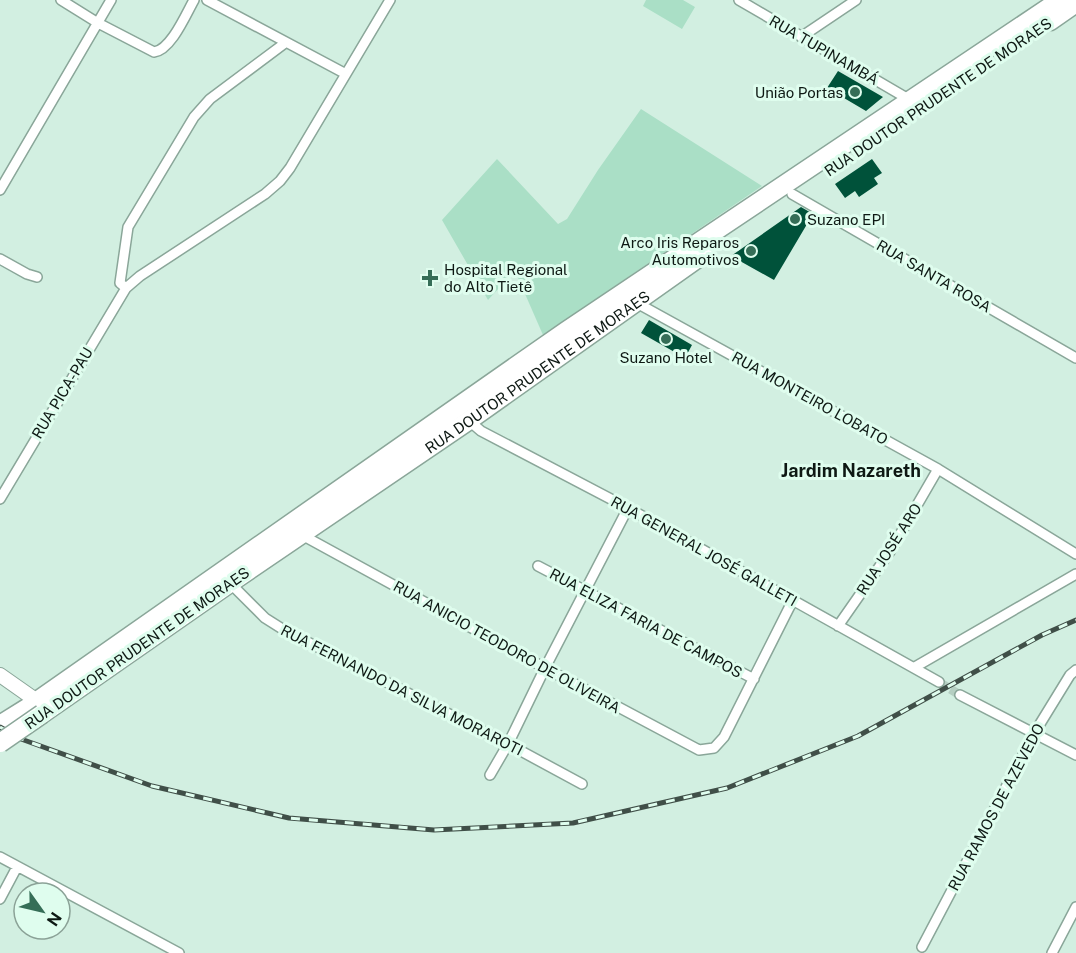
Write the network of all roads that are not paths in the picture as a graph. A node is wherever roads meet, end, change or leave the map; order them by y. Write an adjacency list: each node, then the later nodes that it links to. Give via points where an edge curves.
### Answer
1 (61, 0): 10 (street)
2 (111, 0): 10 (street)
3 (194, 0): 10 (street, via 165,49 154,51)
4 (207, 0): 12 (street)
5 (390, 0): 14 (street)
6 (739, 0): 11 (street, RUA TUPINAMBÁ)
7 (856, 0): 11 (street)
8 (1059, 0): 13 (highway, RUA DOUTOR PRUDENTE DE MORAES)
9 (1076, 3): 15 (highway, RUA DOUTOR PRUDENTE DE MORAES)
10 (98, 23): 17 (street)
11 (801, 37): 16 (street, RUA TUPINAMBÁ)
12 (285, 43): 14 (street); 21 (street, via 210,99 194,117 128,227 120,283)
13 (992, 47): 15 (highway, via 958,76); 16 (highway, RUA DOUTOR PRUDENTE DE MORAES)
14 (346, 74): 21 (street, via 280,181)
15 (951, 88): 16 (highway, RUA DOUTOR PRUDENTE DE MORAES)
16 (916, 103): 18 (highway, RUA DOUTOR PRUDENTE DE MORAES); 24 (highway, RUA DOUTOR PRUDENTE DE MORAES, via 566,331)
17 (0, 190)
18 (792, 194): 22 (highway, RUA DOUTOR PRUDENTE DE MORAES); 23 (street, RUA SANTA ROSA)
19 (0, 259): 20 (street)
20 (37, 277)
21 (126, 288): 26 (street, RUA PICA-PAU)
22 (634, 302): 24 (highway, RUA DOUTOR PRUDENTE DE MORAES); 25 (street, RUA MONTEIRO LOBATO)
23 (1076, 358)
24 (465, 413): 27 (street, RUA GENERAL JOSÉ GALLETI, via 481,431); 28 (highway, RUA DOUTOR PRUDENTE DE MORAES); 43 (highway, RUA DOUTOR PRUDENTE DE MORAES)
25 (938, 469): 29 (street, RUA MONTEIRO LOBATO); 35 (street, RUA JOSÉ ARO, via 891,550)
26 (0, 499)
27 (628, 508): 33 (street); 34 (street, RUA GENERAL JOSÉ GALLETI)
28 (302, 535): 32 (highway, RUA DOUTOR PRUDENTE DE MORAES); 36 (street, RUA ANICIO TEODORO DE OLIVEIRA)
29 (1076, 554)
30 (538, 566): 33 (street, RUA ELIZA FARIA DE CAMPOS)
31 (1076, 574): 37 (street)
32 (230, 583): 43 (highway, RUA DOUTOR PRUDENTE DE MORAES); 47 (street, RUA FERNANDO DA SILVA MORAROTI, via 265,618 284,630)
33 (585, 591): 36 (street); 40 (street, RUA ELIZA FARIA DE CAMPOS)
34 (793, 600): 35 (street, RUA GENERAL JOSÉ GALLETI); 40 (street)
35 (838, 626): 37 (street, RUA GENERAL JOSÉ GALLETI)
36 (545, 668): 40 (street, RUA ANICIO TEODORO DE OLIVEIRA, via 699,750 714,747 724,737); 47 (street)
37 (915, 668): 41 (street, RUA GENERAL JOSÉ GALLETI)
38 (1076, 670): 45 (street, RUA RAMOS DE AZEVEDO)
39 (1, 673): 43 (street)
40 (754, 679)
41 (939, 682)
42 (960, 694): 45 (street)
43 (35, 708): 44 (highway, RUA DOUTOR PRUDENTE DE MORAES); 46 (highway, RUA DOUTOR PRUDENTE DE MORAES, bridge)
44 (0, 725)
45 (1035, 732): 48 (street); 55 (street, RUA RAMOS DE AZEVEDO)
46 (0, 743)
47 (508, 744): 49 (street); 50 (street, RUA FERNANDO DA SILVA MORAROTI)
48 (1076, 755)
49 (490, 776)
50 (582, 784)
51 (0, 857): 52 (street)
52 (18, 867): 53 (street); 56 (street)
53 (0, 899)
54 (1076, 907): 57 (street)
55 (922, 948)
56 (179, 953)
57 (1052, 953)

